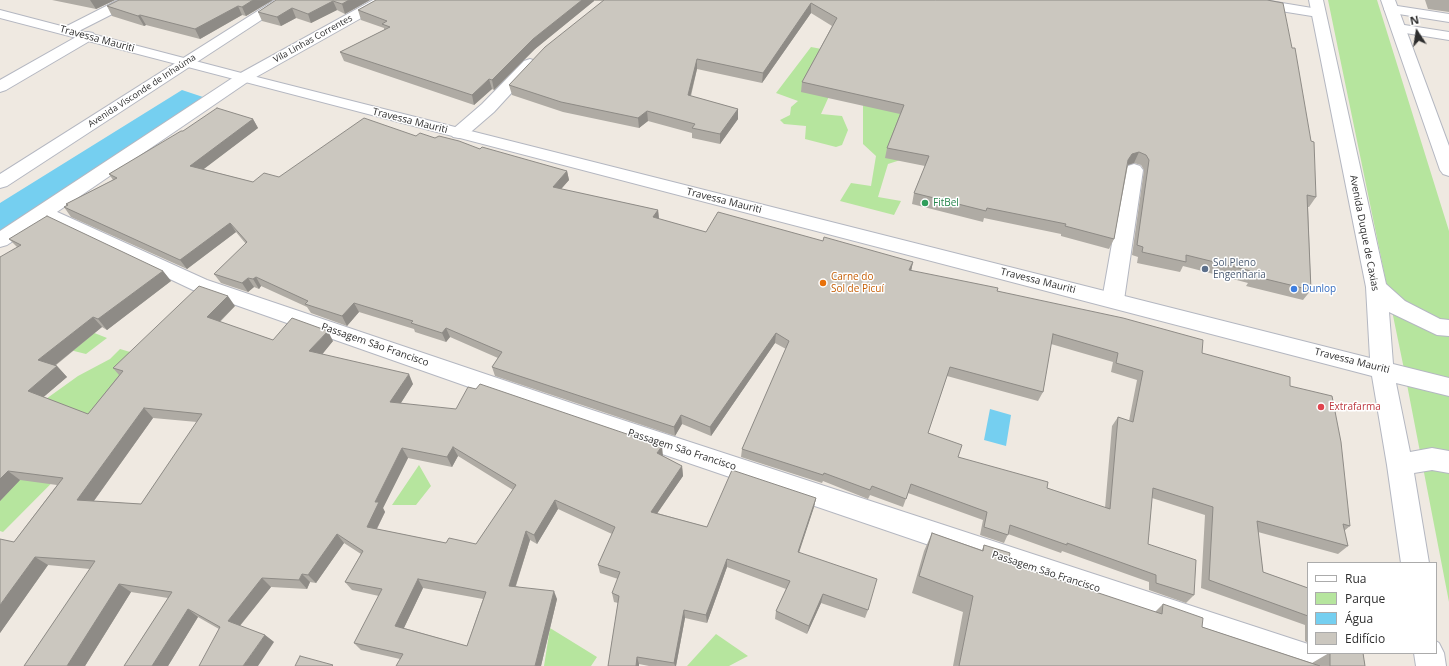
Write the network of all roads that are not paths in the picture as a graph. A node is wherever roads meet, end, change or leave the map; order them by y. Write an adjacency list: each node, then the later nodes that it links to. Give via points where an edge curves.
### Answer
1 (129, 0): 10 (main road)
2 (285, 0): 14 (main road, Avenida Visconde de Inhaúma)
3 (383, 0): 15 (main road, Vila Linhas Correntes)
4 (1237, 0): 6 (main road)
5 (1388, 3): 8 (main road); 9 (main road)
6 (1314, 4): 23 (main road, Avenida Duque de Caxias)
7 (0, 14): 10 (main road, Travessa Mauriti)
8 (1449, 18)
9 (1398, 28): 12 (main road); 19 (main road)
10 (68, 31): 11 (main road, Travessa Mauriti)
11 (88, 36): 14 (main road, Travessa Mauriti); 16 (main road)
12 (1449, 36)
13 (541, 53): 17 (main road, via 488,108)
14 (186, 63): 15 (main road, Travessa Mauriti); 20 (main road, Avenida Visconde de Inhaúma)
15 (238, 77): 17 (main road, Travessa Mauriti); 21 (main road)
16 (0, 87)
17 (459, 133): 24 (main road, Travessa Mauriti)
18 (1134, 170): 24 (main road)
19 (1449, 170)
20 (0, 182)
21 (44, 212): 22 (main road); 32 (main road, Passagem São Francisco, via 200,284 589,419)
22 (0, 240)
23 (1376, 287): 25 (main road, via 1397,308 1437,327); 26 (main road, Avenida Duque de Caxias)
24 (1113, 300): 26 (main road, Travessa Mauriti)
25 (1449, 328)
26 (1382, 368): 27 (main road, Travessa Mauriti); 29 (main road, Avenida Duque de Caxias)
27 (1449, 387)
28 (1449, 462): 29 (main road, via 1432,459)
29 (1400, 465): 30 (main road, Avenida Duque de Caxias)
30 (1415, 562)
31 (1429, 654): 33 (main road)
32 (1328, 666)
33 (1431, 666)

